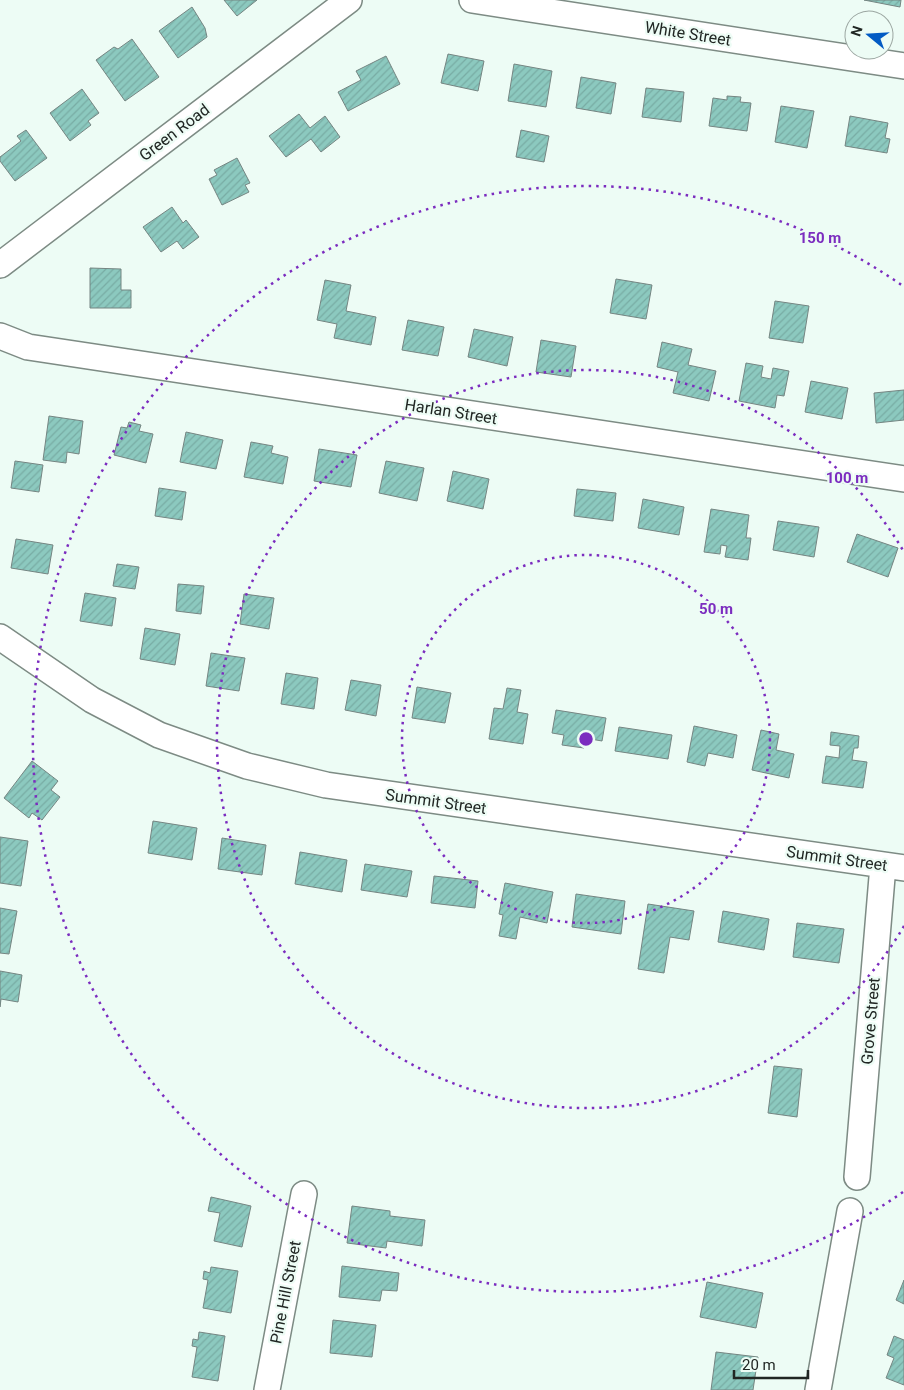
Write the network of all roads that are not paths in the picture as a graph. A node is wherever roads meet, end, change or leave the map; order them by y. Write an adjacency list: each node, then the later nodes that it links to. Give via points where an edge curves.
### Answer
1 (472, 0): 3 (street, White Street)
2 (340, 3): 4 (street, Green Road)
3 (904, 66)
4 (0, 265)
5 (0, 336): 6 (street, Harlan Street, via 28,347)
6 (904, 479)
7 (0, 637): 8 (street, Summit Street, via 92,700 159,735 247,766 326,785)
8 (894, 866): 9 (street, Grove Street)
9 (857, 1177)
10 (304, 1194): 12 (street, Pine Hill Street)
11 (850, 1211): 13 (street)
12 (267, 1390)
13 (818, 1390)

